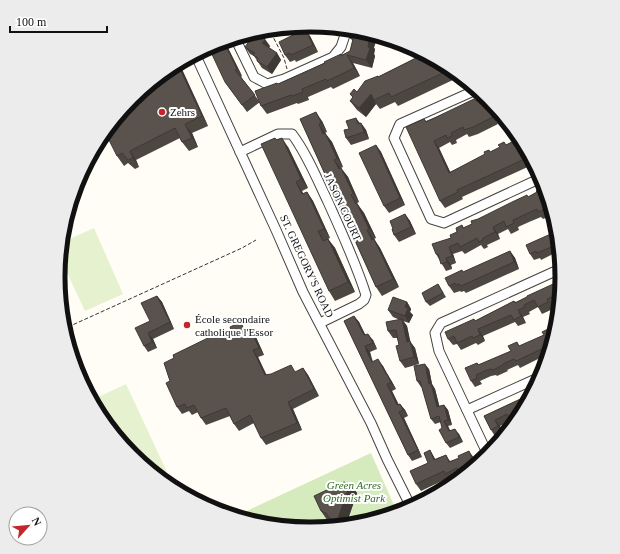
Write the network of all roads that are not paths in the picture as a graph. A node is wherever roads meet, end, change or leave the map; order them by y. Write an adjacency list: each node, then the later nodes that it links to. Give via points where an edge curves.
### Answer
1 (345, 35): 2 (street, via 341,47 333,57 267,84 254,77)
2 (237, 43)
3 (198, 60): 5 (street, ST. GREGORY'S ROAD)
4 (471, 92): 6 (street, via 400,124 394,138 431,219 444,223)
5 (240, 152): 8 (street, ST. GREGORY'S ROAD, via 303,292); 8 (street, JASON COURT, via 278,134 292,134 300,144 359,270 366,295 364,300)
6 (535, 181)
7 (555, 272): 10 (street, via 441,323 435,333 440,351)
8 (320, 323): 12 (street, ST. GREGORY'S ROAD)
9 (532, 381): 10 (street)
10 (467, 410): 11 (street)
11 (485, 448)
12 (408, 501)

